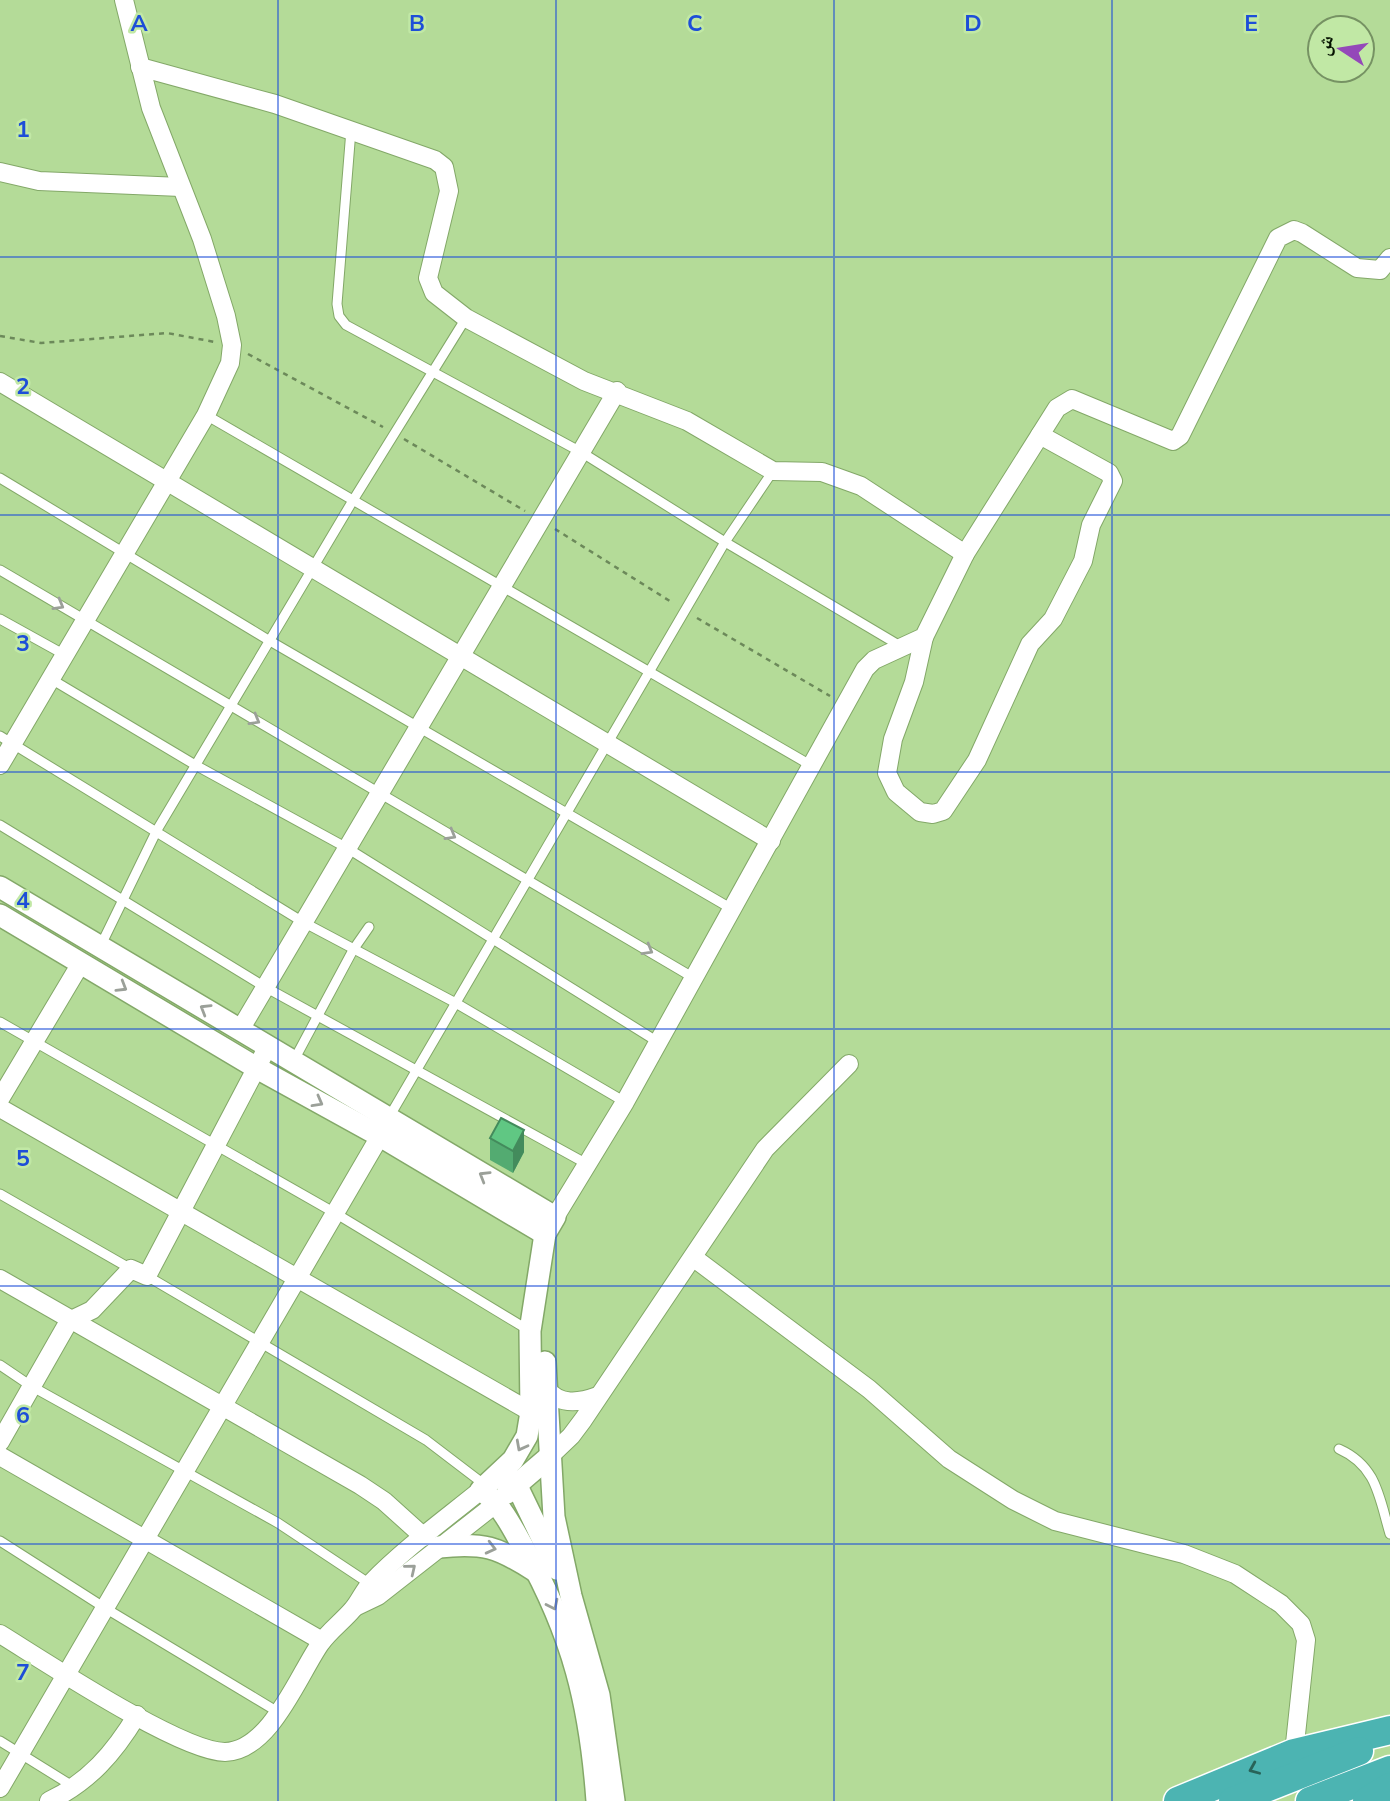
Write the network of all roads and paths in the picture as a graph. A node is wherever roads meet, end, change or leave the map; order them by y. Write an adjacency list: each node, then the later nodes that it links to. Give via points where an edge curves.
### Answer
1 (124, 0): 2 (street)
2 (140, 67): 3 (street); 5 (street)
3 (351, 130): 7 (street, via 423,154 444,167 449,191 428,278 434,293); 10 (lane, via 339,316 346,325)
4 (0, 172): 5 (street, via 38,181)
5 (181, 187): 9 (street, via 216,280)
6 (1390, 258): 15 (street, via 1380,270 1367,271 1302,233 1286,232 1272,247 1176,439 1167,440 1072,399 1057,408)
7 (466, 318): 10 (lane); 12 (street, via 568,373)
8 (0, 336): 9 (path, via 41,343 167,333)
9 (232, 345): 13 (street, via 227,371); 14 (path)
10 (432, 372): 14 (lane); 16 (lane)
11 (0, 382): 19 (street)
12 (617, 391): 16 (street); 17 (street, via 687,421)
13 (206, 415): 19 (street); 20 (lane)
14 (396, 434): 20 (lane); 21 (path)
15 (1040, 435): 24 (street); 31 (street, via 1109,473 1113,481 1091,525 1083,561 1053,619 1030,644 977,760 943,811 928,814 896,792 887,773)
16 (581, 452): 21 (street); 22 (lane)
17 (773, 471): 22 (lane); 24 (street, via 822,472 861,486)
18 (0, 478): 23 (lane)
19 (167, 481): 23 (street); 25 (street)
20 (352, 502): 25 (lane); 27 (lane)
21 (541, 520): 27 (street); 28 (path)
22 (724, 542): 28 (lane); 33 (lane)
23 (125, 553): 30 (street); 32 (lane)
24 (965, 554): 31 (street)
25 (313, 568): 32 (lane); 35 (street)
26 (0, 570): 30 (lane, one-way to 30)
27 (502, 586): 35 (street); 36 (lane)
28 (685, 611): 36 (lane); 38 (path)
29 (0, 619): 34 (lane)
30 (86, 620): 34 (street); 39 (lane)
31 (924, 637): 33 (street)
32 (271, 641): 39 (lane); 40 (lane)
33 (904, 648): 38 (street, via 870,663)
34 (65, 655): 37 (street)
35 (460, 656): 40 (street); 42 (street)
36 (649, 672): 42 (lane); 45 (lane)
37 (51, 679): 41 (street); 44 (lane)
38 (845, 705): 45 (street)
39 (233, 706): 44 (lane); 46 (lane, one-way to 46)
40 (418, 727): 46 (street); 47 (lane)
41 (6, 740): 43 (street); 49 (lane)
42 (608, 744): 47 (lane); 50 (street)
43 (0, 765)
44 (197, 766): 49 (lane); 51 (lane)
45 (812, 766): 50 (street)
46 (380, 793): 51 (street); 52 (lane, one-way to 52)
47 (566, 813): 52 (lane); 55 (lane)
48 (0, 825): 54 (lane)
49 (158, 830): 54 (lane); 57 (lane)
50 (771, 841): 55 (street)
51 (347, 848): 57 (street); 59 (lane)
52 (528, 880): 59 (lane); 63 (lane, one-way to 63)
53 (0, 887): 60 (street)
54 (122, 900): 60 (lane); 64 (lane)
55 (732, 909): 63 (street)
56 (0, 915): 62 (street)
57 (303, 922): 61 (lane); 64 (street)
58 (369, 928): 61 (lane)
59 (493, 939): 65 (lane); 70 (lane)
60 (100, 946): 68 (street, one-way to 60)
61 (353, 950): 65 (lane); 66 (lane)
62 (80, 963): 69 (street); 74 (street, one-way to 74)
63 (694, 978): 70 (street)
64 (265, 987): 66 (lane); 68 (street)
65 (454, 1002): 75 (lane); 77 (lane)
66 (317, 1015): 72 (lane); 75 (lane)
67 (0, 1022): 69 (lane)
68 (240, 1030): 71 (street)
69 (33, 1041): 76 (street); 80 (lane)
70 (658, 1042): 77 (street)
71 (268, 1046): 72 (street); 74 (street)
72 (293, 1062): 79 (street)
73 (849, 1064): 86 (street, via 765,1149)
74 (255, 1067): 79 (street, one-way to 79); 80 (street)
75 (415, 1070): 79 (lane); 81 (lane)
76 (0, 1099)
77 (625, 1102): 81 (street)
78 (0, 1108): 83 (street)
79 (384, 1127): 84 (street); 85 (street)
80 (216, 1144): 83 (street); 84 (lane)
81 (587, 1164): 85 (street)
82 (0, 1194): 87 (lane)
83 (181, 1211): 87 (street); 88 (street)
84 (335, 1213): 88 (street); 92 (lane)
85 (550, 1225): 90 (street)
86 (694, 1258): 97 (street); 124 (street, via 869,1389 949,1459 1013,1500 1055,1521 1211,1563 1281,1604 1301,1624 1306,1640)
87 (139, 1272): 91 (street, via 92,1310); 93 (lane)
88 (297, 1278): 93 (street); 99 (street)
89 (0, 1279): 91 (street)
90 (536, 1307): 92 (street); 96 (street, via 543,1334)
91 (69, 1321): 95 (street); 98 (street)
92 (530, 1331): 99 (street)
93 (260, 1341): 98 (street); 106 (lane, via 426,1440)
94 (0, 1365): 95 (lane)
95 (31, 1386): 100 (street); 104 (lane)
96 (546, 1388): 97 (street, via 564,1401); 103 (street)
97 (598, 1396): 103 (street, via 571,1436)
98 (222, 1406): 104 (street); 110 (street, via 368,1490)
99 (531, 1412): 105 (street, one-way to 105)
100 (0, 1442)
101 (1339, 1449): 107 (lane, via 1372,1474)
102 (0, 1456): 108 (street)
103 (549, 1457): 105 (street); 113 (street, via 554,1517)
104 (184, 1472): 108 (street); 112 (lane, via 278,1523)
105 (510, 1477): 106 (street); 113 (street)
106 (489, 1493): 110 (street); 111 (street)
107 (1390, 1534)
108 (146, 1537): 115 (street); 117 (street)
109 (0, 1541): 115 (lane)
110 (431, 1542): 111 (street, one-way to 111, via 493,1548); 112 (street); 114 (street, one-way to 110, via 378,1596)
111 (537, 1572): 131 (street, one-way to 131, via 576,1663)
112 (369, 1584): 114 (street)
113 (570, 1596): 132 (street, via 598,1695)
114 (355, 1607): 117 (street)
115 (104, 1608): 118 (street); 119 (lane)
116 (0, 1634): 118 (street)
117 (322, 1641): 119 (street)
118 (66, 1674): 120 (street); 125 (street)
119 (278, 1712): 120 (street, via 253,1743 228,1752 199,1747)
120 (137, 1715): 129 (street, via 109,1758)
121 (1390, 1730): 124 (highway)
122 (1390, 1737): 134 (highway)
123 (0, 1741): 125 (lane)
124 (1294, 1753): 133 (highway, one-way to 133)
125 (19, 1754): 128 (street); 129 (lane)
126 (1390, 1770): 135 (highway)
127 (1390, 1787): 136 (highway)
128 (0, 1788)
129 (76, 1788): 130 (street)
130 (49, 1801)
131 (597, 1801)
132 (614, 1801)
133 (1178, 1801)
134 (1233, 1801)
135 (1310, 1801)
136 (1367, 1801)

